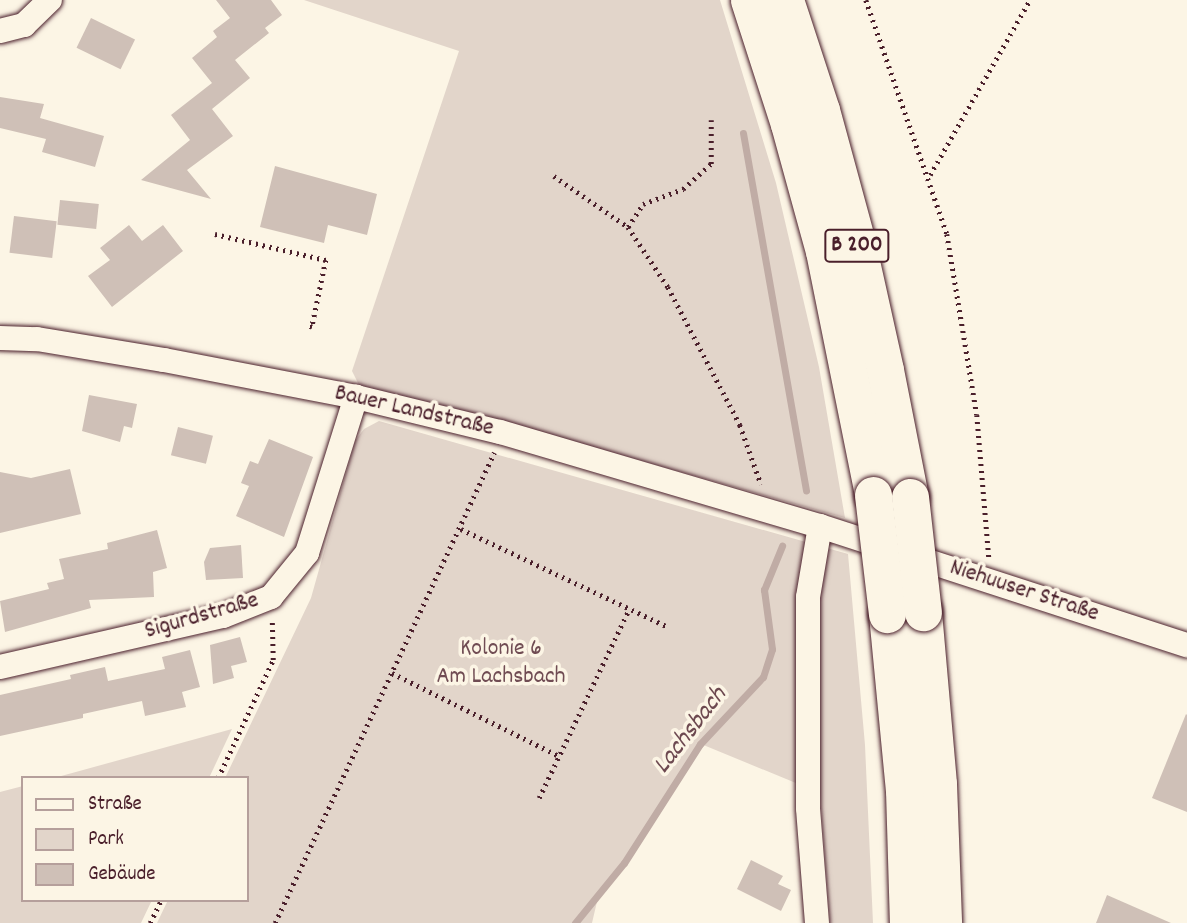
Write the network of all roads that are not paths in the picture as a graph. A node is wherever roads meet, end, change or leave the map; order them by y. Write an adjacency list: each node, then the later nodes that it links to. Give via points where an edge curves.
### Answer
1 (50, 0): 4 (street, via 24,25)
2 (749, 0): 12 (highway, B 200, bridge, via 824,251 873,495 904,790)
3 (785, 0): 13 (highway, B 200, bridge, via 856,239 909,497 939,784)
4 (0, 31)
5 (0, 338): 6 (street, Bauer Landstraße, via 37,339)
6 (356, 397): 7 (street, Bauer Landstraße, via 500,432); 10 (street, Sigurdstraße, via 307,553 271,597 223,616)
7 (820, 526): 8 (street, Bauer Landstraße); 11 (street, via 808,597 808,808)
8 (860, 539): 9 (street, Niehuuser Straße)
9 (1187, 645)
10 (0, 667)
11 (817, 923)
12 (908, 923)
13 (943, 923)

